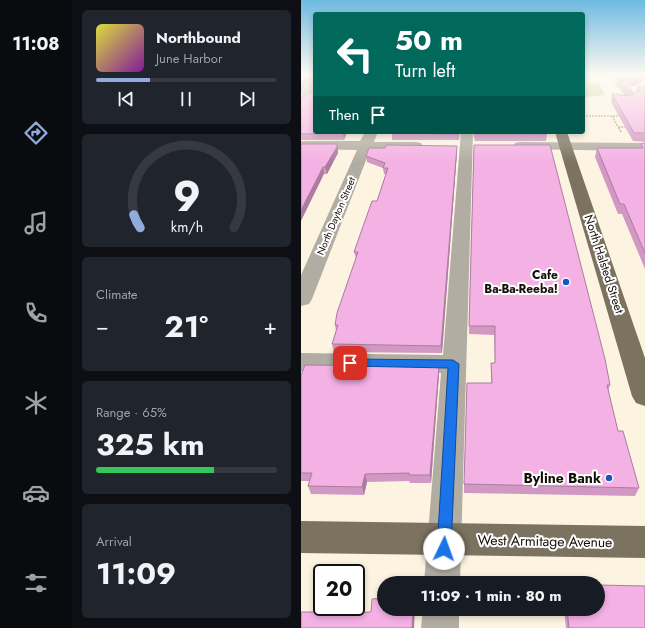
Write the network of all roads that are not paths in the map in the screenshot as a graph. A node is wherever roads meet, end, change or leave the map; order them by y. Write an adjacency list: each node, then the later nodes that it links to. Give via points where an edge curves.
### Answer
1 (368, 139): 4 (street); 5 (street); 8 (street, North Dayton Street)
2 (564, 139): 6 (street); 7 (street); 11 (main road, North Halsted Street)
3 (467, 143): 10 (street)
4 (301, 145)
5 (429, 146)
6 (504, 146)
7 (645, 147)
8 (301, 299)
9 (301, 362): 10 (street)
10 (453, 364): 13 (street)
11 (645, 396)
12 (301, 538): 13 (main road, West Armitage Avenue)
13 (444, 540): 14 (main road, West Armitage Avenue); 15 (street)
14 (645, 542)
15 (442, 576)
16 (441, 616): 17 (street)
17 (440, 628)

